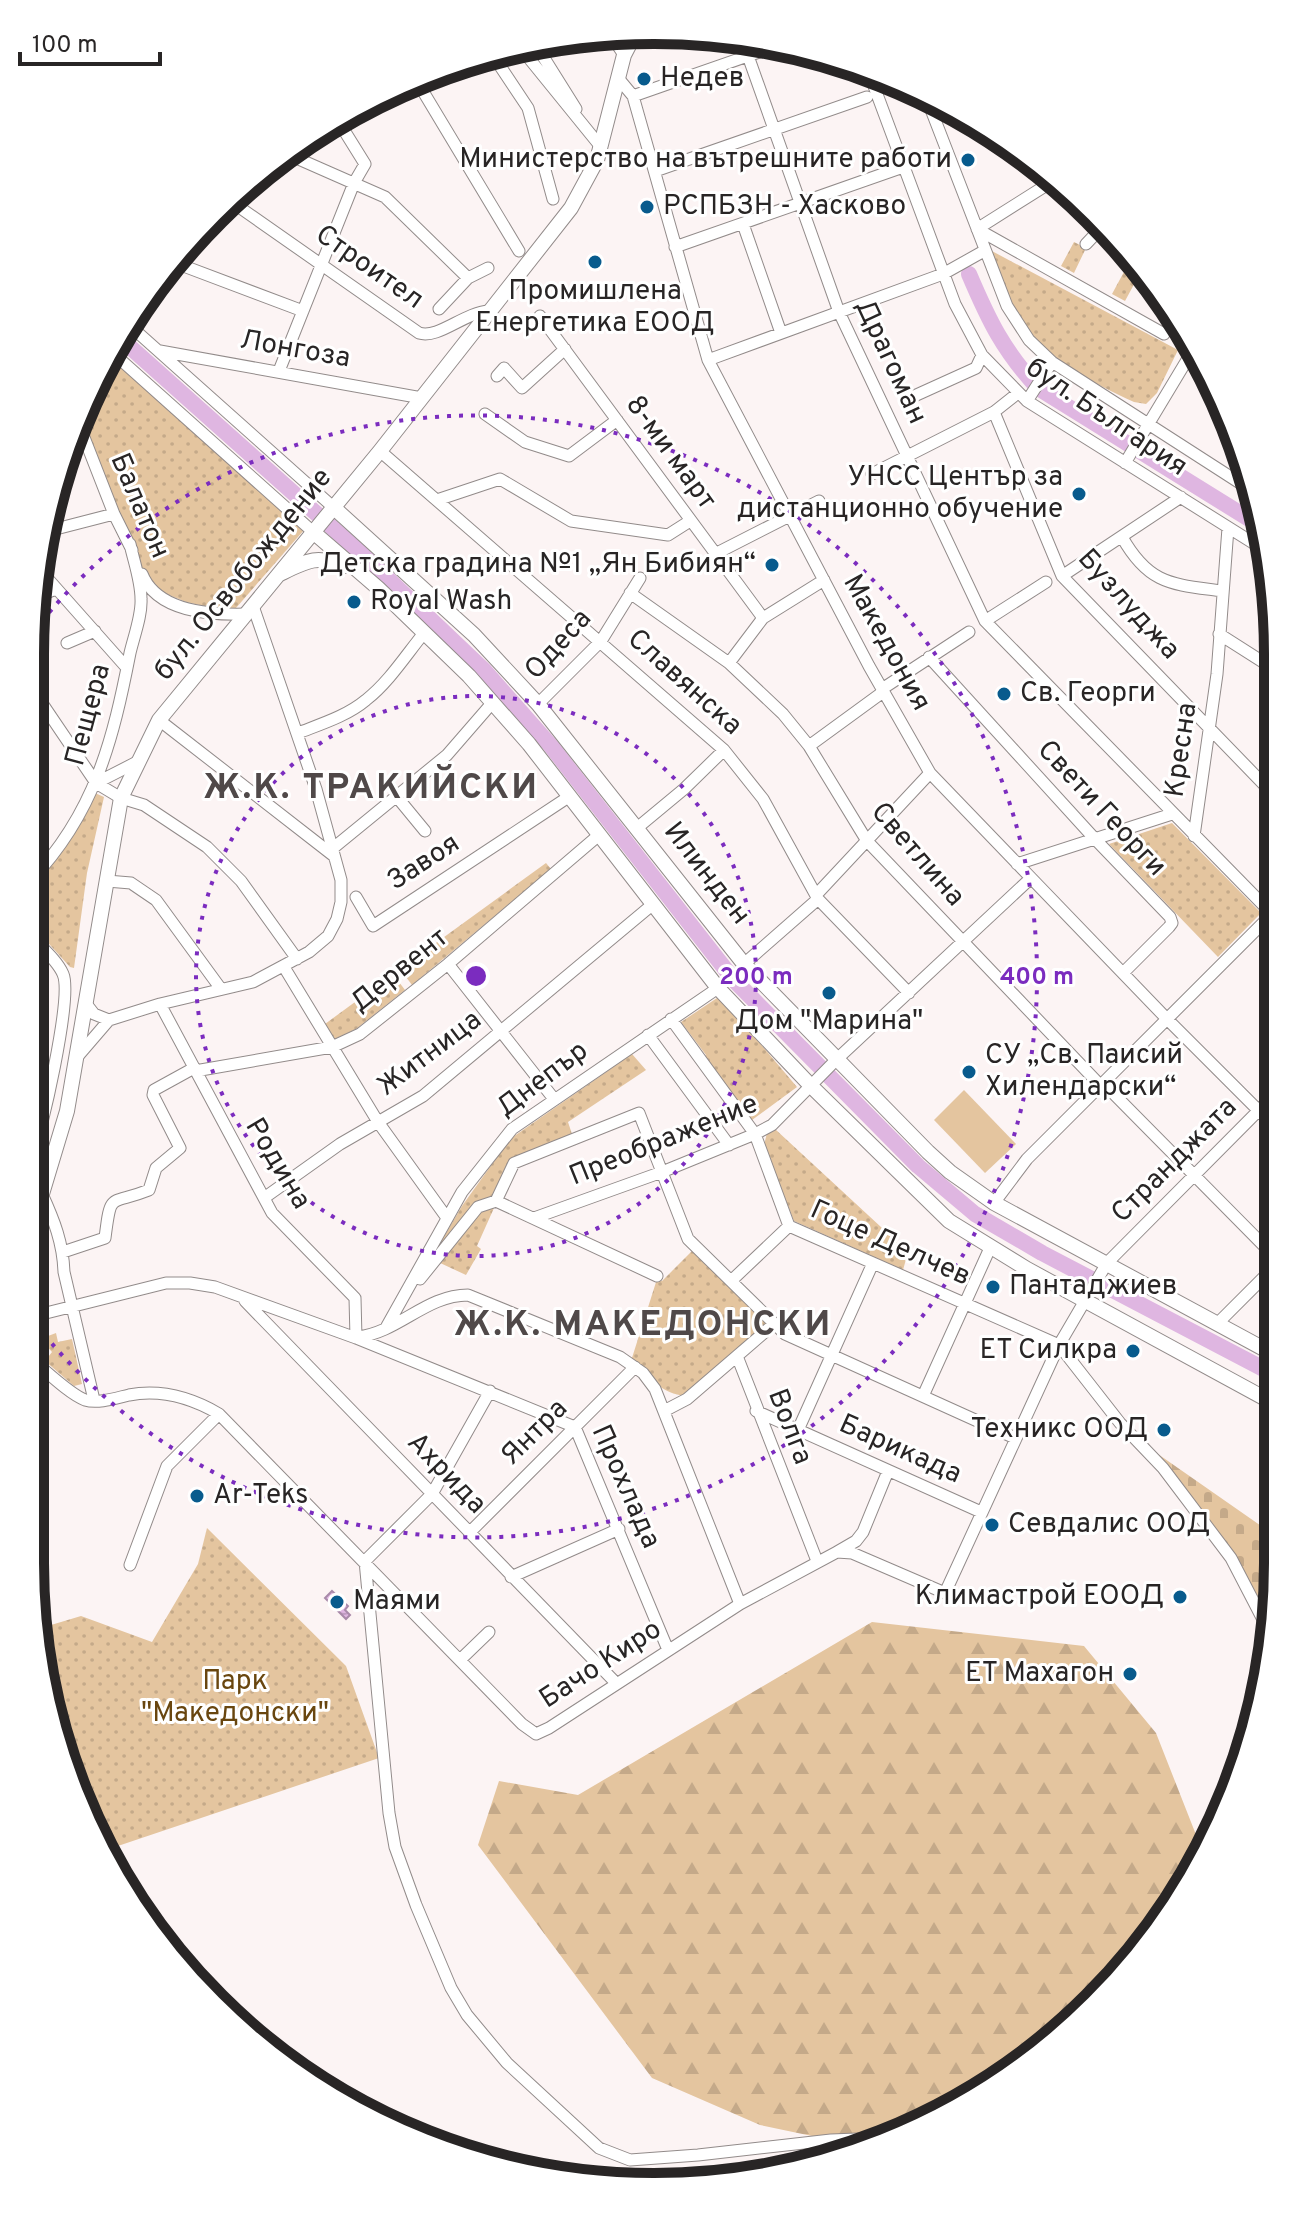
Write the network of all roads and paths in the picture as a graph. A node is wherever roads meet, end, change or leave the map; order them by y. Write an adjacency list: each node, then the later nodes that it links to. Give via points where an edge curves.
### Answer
1 (617, 45): 6 (street)
2 (629, 45): 6 (main road, бул. Освобождение)
3 (746, 51): 7 (street, Драгоман)
4 (756, 53): 7 (street)
5 (542, 55): 16 (street)
6 (624, 55): 10 (main road, бул. Освобождение)
7 (748, 56): 13 (street); 18 (street, Драгоман)
8 (528, 58): 16 (street)
9 (499, 64): 25 (street, via 528,108)
10 (618, 78): 13 (street, Македония); 19 (main road, бул. Освобождение)
11 (873, 85): 21 (street, бул. България)
12 (422, 90): 33 (street)
13 (633, 96): 22 (street, Македония)
14 (867, 97): 18 (street)
15 (932, 111): 29 (street, бул. България)
16 (579, 120): 19 (street)
17 (343, 129): 23 (street, via 365,164)
18 (774, 130): 22 (street); 26 (street, Драгоман)
19 (601, 147): 42 (main road, бул. Освобождение, via 571,208)
20 (298, 159): 23 (street)
21 (903, 167): 26 (street); 38 (street, бул. България)
22 (655, 171): 32 (street, Македония)
23 (354, 183): 35 (street); 39 (street, via 385,197)
24 (1045, 186): 29 (street)
25 (553, 199)
26 (799, 203): 28 (street); 43 (street, Драгоман)
27 (239, 207): 35 (street, Строител)
28 (743, 224): 32 (street); 46 (street)
29 (977, 229): 34 (street, бул. България); 47 (street)
30 (1096, 234): 31 (street)
31 (1086, 244)
32 (675, 247): 53 (street, Македония)
33 (519, 251)
34 (984, 251): 38 (street); 54 (street, бул. България, via 1016,322)
35 (322, 264): 41 (street); 42 (street, Строител, via 419,333 431,335 470,314)
36 (184, 266): 41 (street)
37 (488, 268): 39 (street)
38 (943, 274): 43 (street); 50 (street, бул. България)
39 (468, 278): 40 (street)
40 (439, 309)
41 (303, 311): 55 (street)
42 (489, 311): 59 (main road, бул. Освобождение)
43 (839, 312): 46 (street); 66 (street, Драгоман)
44 (540, 316): 48 (street, 8-ми март)
45 (137, 331): 49 (street)
46 (781, 333): 53 (street)
47 (1164, 334)
48 (565, 349): 56 (street, via 522,388 504,368); 62 (street, 8-ми март)
49 (159, 350): 55 (street, Лонгоза); 73 (street)
50 (982, 355): 57 (street, via 976,368); 58 (street, бул. България)
51 (120, 359): 77 (street)
52 (1187, 359): 63 (street)
53 (708, 360): 75 (street, Македония)
54 (1052, 362): 58 (street); 63 (street, бул. България)
55 (279, 371): 59 (street, Лонгоза)
56 (497, 376)
57 (912, 397)
58 (1023, 397): 60 (street); 67 (street, бул. България)
59 (422, 398): 65 (main road, бул. Освобождение)
60 (994, 412): 66 (street); 86 (street, Бузлуджа)
61 (485, 414): 62 (street, via 525,442 569,456)
62 (617, 420): 76 (street, 8-ми март)
63 (1147, 425): 67 (street); 69 (street, бул. България)
64 (84, 437): 74 (street, Балатон)
65 (380, 451): 71 (street, Славянска); 73 (main road, бул. Освобождение)
66 (907, 456): 68 (street); 97 (street, Драгоман)
67 (1125, 463): 70 (street, бул. България)
68 (872, 474)
69 (1239, 483)
70 (1181, 497): 78 (street, бул. България); 80 (street)
71 (437, 500): 76 (street, via 500,479 571,521 668,535); 102 (street, Славянска)
72 (819, 501): 75 (street)
73 (331, 508): 77 (main road, бул. Освобождение); 110 (main road, Илинден, via 474,635)
74 (114, 514): 79 (street); 82 (street, Балатон)
75 (790, 517): 83 (street); 89 (street, Македония)
76 (690, 521): 83 (street, 8-ми март)
77 (315, 528): 84 (main road, Илинден); 85 (main road, бул. Освобождение)
78 (1228, 528): 81 (street, бул. България); 92 (street, Кресна)
79 (57, 529)
80 (1122, 537): 86 (street); 92 (street, via 1133,557 1163,580)
81 (1254, 543)
82 (130, 544): 95 (street, Балатон, via 147,586 165,601 186,608); 107 (street, Пещера, via 142,600)
83 (715, 554): 96 (street, 8-ми март)
84 (357, 570): 85 (main road, via 323,558); 100 (main road, Илинден)
85 (276, 576): 95 (main road, бул. Освобождение)
86 (1062, 576): 115 (street, Бузлуджа)
87 (640, 578): 94 (street, Одеса)
88 (48, 580): 91 (street)
89 (824, 580): 96 (street); 108 (street, Македония)
90 (1046, 582): 97 (street)
91 (56, 589): 93 (street); 98 (street)
92 (1222, 591): 101 (street, Кресна)
93 (47, 593)
94 (630, 593): 102 (street, Одеса); 105 (street, Светлина)
95 (249, 610): 114 (main road, бул. Освобождение); 116 (street)
96 (763, 618): 105 (street)
97 (985, 621): 126 (street, Драгоман)
98 (95, 631): 103 (street); 107 (street)
99 (969, 632): 104 (street)
100 (424, 633): 109 (main road, Илинден); 116 (street, via 365,701)
101 (1219, 634): 106 (street); 115 (street, Кресна)
102 (601, 641): 110 (street, Одеса); 118 (street, Славянска)
103 (67, 643)
104 (929, 657): 108 (street); 131 (street, Свети Георги)
105 (729, 663): 117 (street, Светлина)
106 (1264, 663)
107 (127, 668): 121 (street, Пещера, via 116,727)
108 (882, 689): 117 (street); 120 (street, Македония)
109 (493, 702): 123 (main road, Илинден); 124 (street, via 447,755)
110 (538, 704): 127 (main road, Илинден)
111 (44, 706): 112 (street)
112 (48, 712): 113 (street); 121 (street)
113 (44, 716)
114 (159, 720): 119 (main road, бул. Освобождение); 133 (street)
115 (1210, 730): 122 (street, Бузлуджа); 130 (street, Кресна)
116 (298, 733): 133 (street)
117 (809, 746): 132 (street, Светлина)
118 (724, 750): 127 (street); 139 (street, Славянска, via 763,799)
119 (137, 762): 121 (street); 125 (main road, бул. Освобождение)
120 (930, 773): 132 (street); 135 (street, Македония)
121 (96, 783): 125 (street); 134 (street, Пещера)
122 (1264, 785)
123 (570, 796): 129 (main road, Илинден); 138 (street, Завоя, via 373,926)
124 (397, 797): 128 (street); 133 (street)
125 (121, 798): 136 (main road, бул. Освобождение); 145 (street, via 144,805 224,862)
126 (1172, 814): 130 (street, Драгоман); 131 (street, Кресна)
127 (637, 828): 147 (main road, Илинден)
128 (425, 831)
129 (599, 835): 141 (main road, Илинден); 146 (street, Дервент)
130 (1194, 836): 140 (street, Драгоман)
131 (1094, 838): 135 (street, Кресна); 149 (street, Свети Георги, via 1172,923)
132 (867, 841): 139 (street); 143 (street, Светлина)
133 (333, 853): 145 (street, via 341,880 337,919 328,936)
134 (44, 864)
135 (1017, 864): 137 (street, Македония)
136 (107, 881): 151 (street, via 140,888 163,908); 154 (main road, бул. Освобождение)
137 (1026, 882): 143 (street); 149 (street, Македония)
138 (356, 897)
139 (817, 897): 147 (street); 152 (street, Славянска)
140 (1264, 903)
141 (652, 905): 150 (main road, Илинден); 158 (street, Житница)
142 (1264, 925): 157 (street)
143 (962, 943): 152 (street); 165 (street, Светлина)
144 (44, 950): 169 (street, via 59,967 65,989)
145 (297, 959): 148 (street)
146 (448, 964): 158 (street); 160 (street, Дервент, via 360,1034)
147 (744, 964): 162 (main road, Илинден)
148 (284, 967): 151 (street); 160 (street)
149 (1123, 973): 157 (street, Македония)
150 (718, 988): 155 (street, Днепър); 164 (main road, Илинден)
151 (221, 989): 153 (street)
152 (909, 993): 162 (street, Преображение)
153 (160, 1004): 156 (street); 163 (street, Родина)
154 (87, 1005): 156 (street); 161 (main road, бул. Освобождение)
155 (671, 1019): 159 (street, Днепър); 172 (street, Гоце Делчев)
156 (109, 1020): 161 (street)
157 (1162, 1024): 165 (street); 168 (street, Македония)
158 (500, 1031): 166 (street); 171 (street, Житница, via 423,1096)
159 (648, 1035): 166 (street, Днепър); 173 (street)
160 (332, 1047): 163 (street, Дервент); 171 (street)
161 (78, 1056): 176 (main road, бул. Освобождение)
162 (833, 1063): 164 (street, Преображение); 180 (main road, Илинден, via 950,1172)
163 (195, 1070): 178 (street, Родина); 186 (street, Дервент, via 153,1095 180,1148 156,1168 149,1190 116,1199 109,1207 105,1238)
164 (814, 1083): 172 (street, Преображение, via 778,1120); 184 (main road, Илинден, via 949,1221)
165 (1101, 1084): 175 (street, Светлина); 180 (street, via 1027,1159)
166 (554, 1099): 181 (street, Днепър, via 512,1129)
167 (1264, 1104): 168 (street, Странджата)
168 (1258, 1110): 170 (street, Македония); 175 (street, Странджата)
169 (44, 1115)
170 (1264, 1116)
171 (378, 1122): 178 (street, Житница); 181 (street)
172 (755, 1134): 173 (street, Преображение); 183 (street, Гоце Делчев)
173 (729, 1145): 174 (street, Преображение)
174 (662, 1172): 179 (street, Днепър, via 639,1113 514,1163); 182 (street, Преображение); 190 (street, via 688,1239)
175 (1193, 1175): 185 (street, Светлина); 191 (street, Странджата)
176 (44, 1187)
177 (44, 1198): 186 (street)
178 (264, 1198): 200 (street, Родина, via 272,1213 355,1298)
179 (496, 1201): 182 (street); 193 (street, via 478,1207)
180 (994, 1203): 191 (main road, Илинден)
181 (447, 1218): 193 (street, Днепър)
182 (534, 1218): 189 (street)
183 (789, 1226): 187 (street, Гоце Делчев); 190 (street)
184 (990, 1248): 191 (main road, Илинден); 194 (street)
185 (1264, 1249)
186 (63, 1252): 195 (street)
187 (873, 1263): 194 (street, Гоце Делчев); 204 (street)
188 (1264, 1275): 198 (street)
189 (657, 1276)
190 (731, 1281): 197 (street)
191 (1096, 1281): 198 (main road, Илинден); 201 (street); 209 (main road)
192 (242, 1298): 195 (street, Прохлада, via 215,1287 166,1283); 200 (street, Прохлада); 218 (street, Ахрида)
193 (402, 1302): 199 (street, Днепър)
194 (965, 1304): 201 (street, Гоце Делчев); 208 (street)
195 (72, 1307): 196 (street, Прохлада); 210 (street)
196 (44, 1314)
197 (774, 1324): 203 (street); 204 (street)
198 (1217, 1324): 202 (main road, Илинден)
199 (385, 1330): 200 (street); 205 (street, via 436,1300 468,1295)
200 (356, 1338): 207 (street, Прохлада)
201 (1059, 1345): 216 (street); 228 (street, via 1231,1558)
202 (1264, 1349)
203 (737, 1356): 211 (street, via 687,1399); 212 (street, Волга)
204 (832, 1356): 208 (street); 215 (street)
205 (635, 1367): 211 (street, via 655,1389); 214 (street, Янтра)
206 (44, 1369): 210 (street, via 84,1400)
207 (490, 1391): 214 (street, Прохлада); 218 (street)
208 (923, 1396): 216 (street)
209 (1264, 1396)
210 (94, 1400): 213 (street, Бачо Киро, via 167,1393)
211 (664, 1411): 227 (street)
212 (756, 1411): 215 (street, Барикада); 224 (street, Волга)
213 (219, 1414): 223 (street, Бачо Киро); 225 (street, via 167,1466)
214 (575, 1427): 220 (street, Прохлада); 221 (street, Янтра)
215 (798, 1430): 217 (street, Барикада)
216 (1015, 1438): 219 (street)
217 (888, 1471): 219 (street, Барикада); 222 (street, Бачо Киро, via 863,1532)
218 (432, 1494): 221 (street, Ахрида); 223 (street)
219 (981, 1512): 222 (street, via 945,1593 852,1553)
220 (619, 1529): 226 (street); 230 (street, Прохлада)
221 (469, 1533): 226 (street, Ахрида)
222 (837, 1552): 224 (street, Бачо Киро)
223 (365, 1561): 231 (street, Бачо Киро); 233 (street, via 395,1847 451,1988 507,2063 599,2148 630,2160)
224 (817, 1561): 227 (street, Бачо Киро)
225 (130, 1565)
226 (511, 1577): 232 (street, Ахрида)
227 (740, 1604): 230 (street, Бачо Киро)
228 (1262, 1617)
229 (489, 1632): 231 (street)
230 (668, 1650): 232 (street, Бачо Киро)
231 (461, 1659): 232 (street, Бачо Киро, via 536,1734)
232 (616, 1683)
233 (855, 2139)

